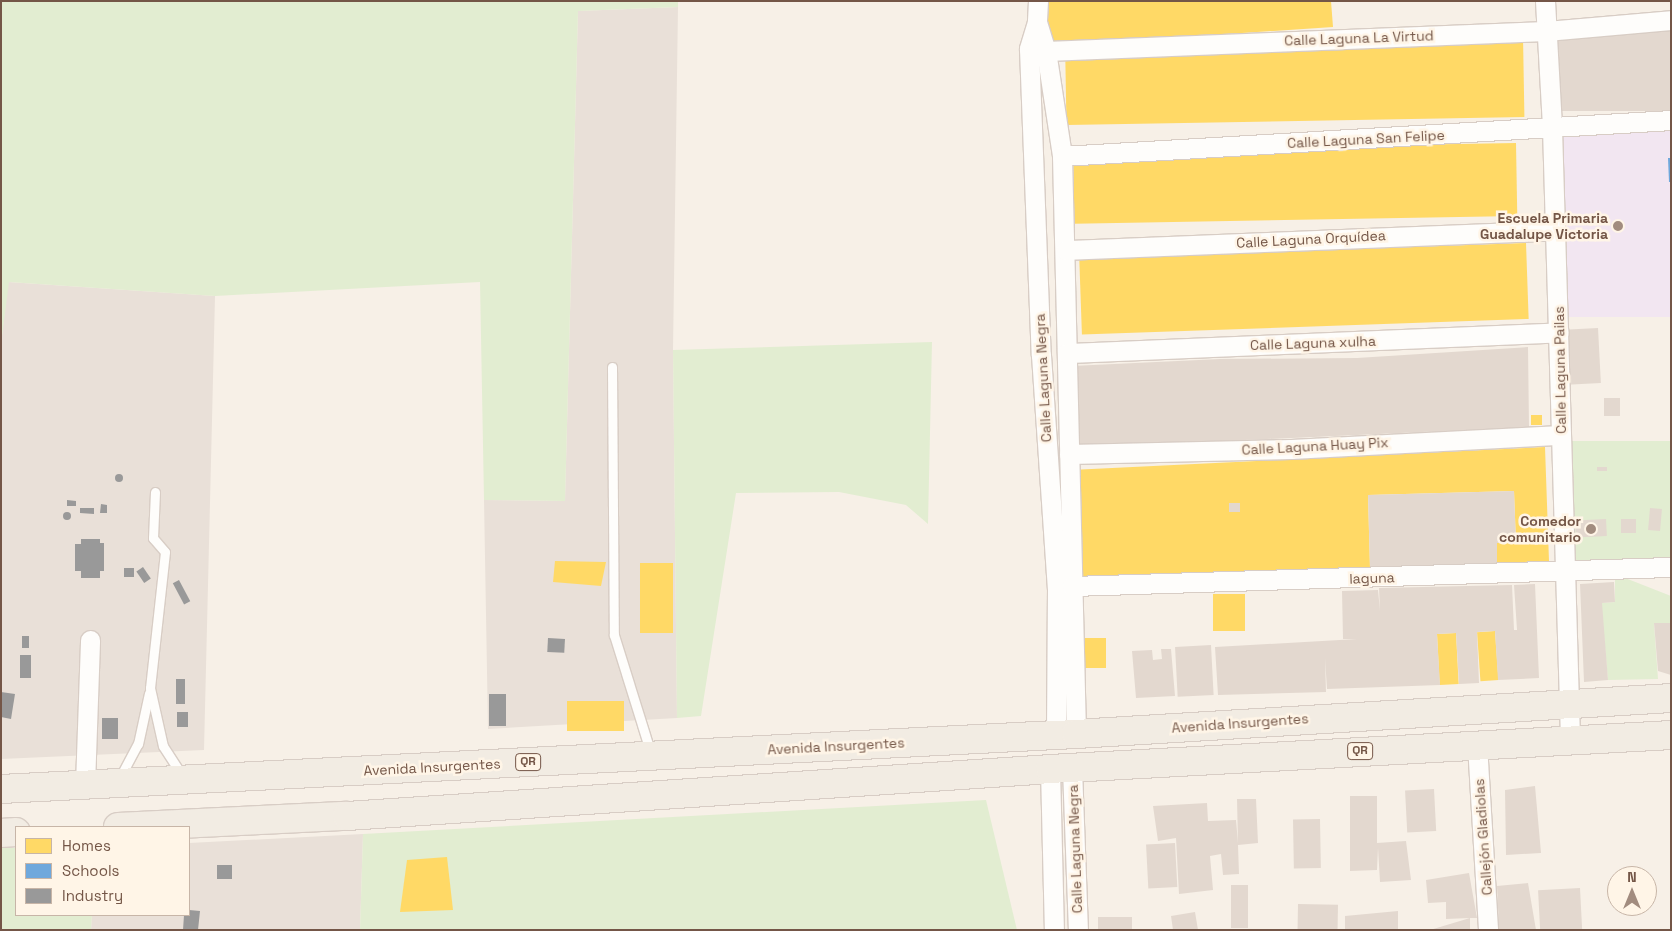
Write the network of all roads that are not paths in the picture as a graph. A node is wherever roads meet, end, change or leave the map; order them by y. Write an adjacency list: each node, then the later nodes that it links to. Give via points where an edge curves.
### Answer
1 (1038, 1): 4 (street, Calle Laguna Negra)
2 (1545, 1): 5 (street, Calle Laguna Pailas)
3 (1671, 20): 5 (street, Calle Laguna La Virtud)
4 (1038, 22): 6 (street, Calle Laguna Negra); 25 (street, Calle Laguna Negra, via 1029,48 1041,355)
5 (1546, 31): 6 (street, Calle Laguna La Virtud); 8 (street, Calle Laguna Pailas)
6 (1046, 51): 9 (street, Calle Laguna Negra)
7 (1671, 120): 8 (street, Calle Laguna San Felipe)
8 (1552, 128): 9 (street, Calle Laguna San Felipe); 10 (street, Calle Laguna Pailas)
9 (1062, 156): 11 (street, Calle Laguna Negra)
10 (1556, 230): 11 (street, Calle Laguna Orquídea); 12 (street, Calle Laguna Pailas)
11 (1066, 250): 13 (street, Calle Laguna Negra)
12 (1559, 332): 13 (street, Calle Laguna xulha); 15 (street, Calle Laguna Pailas)
13 (1067, 353): 16 (street, Calle Laguna Negra)
14 (612, 367): 30 (lane, via 614,635)
15 (1561, 434): 16 (street, Calle Laguna Huay Pix, via 1290,449); 19 (street, Calle Laguna Pailas)
16 (1069, 454): 20 (street, Calle Laguna Negra)
17 (154, 492): 22 (lane, via 153,538 165,552)
18 (1671, 567): 19 (street, laguna)
19 (1564, 573): 20 (street, laguna); 24 (street, Calle Laguna Pailas)
20 (1072, 586): 25 (street, Calle Laguna Negra)
21 (90, 640): 35 (street)
22 (150, 688): 32 (lane, via 164,746); 34 (lane, via 138,744)
23 (1671, 698): 24 (main road, Avenida Insurgentes / QR)
24 (1569, 702): 25 (main road, Avenida Insurgentes / QR); 27 (street, Calle Laguna Pailas)
25 (1066, 734): 28 (main road, Avenida Insurgentes / QR)
26 (1671, 735): 27 (main road, QR)
27 (1570, 739): 29 (main road, QR)
28 (882, 744): 30 (main road, Avenida Insurgentes / QR); 33 (main road)
29 (1477, 744): 31 (main road, QR); 43 (street, Callejón Gladiolas)
30 (651, 756): 32 (main road, Avenida Insurgentes / QR); 37 (main road)
31 (1061, 769): 33 (main road, QR); 41 (street, Calle Laguna Negra); 42 (street, Calle Laguna Negra)
32 (185, 780): 34 (main road, Avenida Insurgentes / QR)
33 (884, 780): 37 (main road, QR)
34 (117, 783): 35 (main road, Avenida Insurgentes / QR)
35 (85, 785): 36 (main road, Avenida Insurgentes / QR)
36 (1, 789)
37 (654, 795): 38 (main road, QR)
38 (135, 826)
39 (15, 832): 40 (main road)
40 (1, 833)
41 (1054, 930)
42 (1078, 930)
43 (1488, 930)

